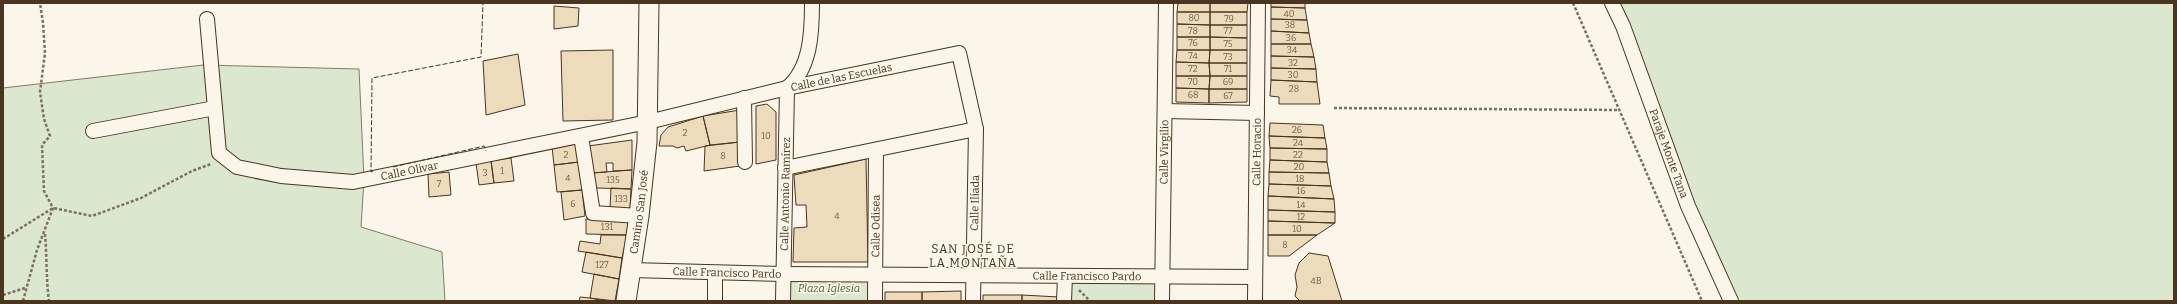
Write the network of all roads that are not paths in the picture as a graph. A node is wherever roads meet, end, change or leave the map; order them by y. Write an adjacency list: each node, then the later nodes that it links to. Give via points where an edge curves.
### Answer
1 (649, 3): 12 (main road, Camino San José)
2 (812, 3): 7 (street, via 807,56 800,75)
3 (1166, 3): 10 (street, Calle Virgilio)
4 (1258, 3): 11 (street, Calle Horacio)
5 (1612, 3): 36 (street, Paraje Monte Tana, via 1623,26 1688,206)
6 (207, 19): 9 (street)
7 (787, 88): 8 (street, Calle de las Escuelas); 13 (street, Calle de las Escuelas, via 959,53); 18 (street, Calle Antonio Ramírez)
8 (744, 98): 12 (street, Calle de las Escuelas); 17 (street)
9 (215, 108): 14 (street); 15 (street, Calle Olivar, via 219,154 237,167 281,176 353,182)
10 (1165, 111): 11 (street); 26 (street, Calle Virgilio)
11 (1257, 113): 27 (street, Calle Horacio)
12 (648, 122): 15 (street, Calle Olivar); 19 (main road, Camino San José)
13 (976, 129): 16 (street); 24 (street, Calle Ilíada)
14 (93, 131)
15 (581, 136): 19 (street, via 593,213)
16 (876, 150): 18 (street); 23 (street, Calle Odisea)
17 (745, 162)
18 (786, 168): 22 (street, Calle Antonio Ramírez)
19 (639, 216): 20 (main road, Camino San José)
20 (630, 270): 21 (street, Calle Francisco Pardo); 28 (main road, Camino San José)
21 (715, 273): 22 (street, Calle Francisco Pardo); 29 (street)
22 (784, 274): 23 (street, Calle Francisco Pardo); 30 (street, Calle Antonio Ramírez)
23 (876, 275): 24 (street, Calle Francisco Pardo); 31 (street, Calle Odisea)
24 (974, 275): 25 (street, Calle Francisco Pardo); 32 (street, Calle Ilíada)
25 (1065, 276): 26 (street, Calle Francisco Pardo); 33 (street)
26 (1162, 276): 27 (street, Calle Francisco Pardo); 34 (street, Calle Virgilio)
27 (1255, 277): 35 (street, Calle Horacio)
28 (626, 301)
29 (715, 301)
30 (783, 301)
31 (875, 301)
32 (974, 301)
33 (1064, 301)
34 (1162, 301)
35 (1255, 301)
36 (1731, 301)

